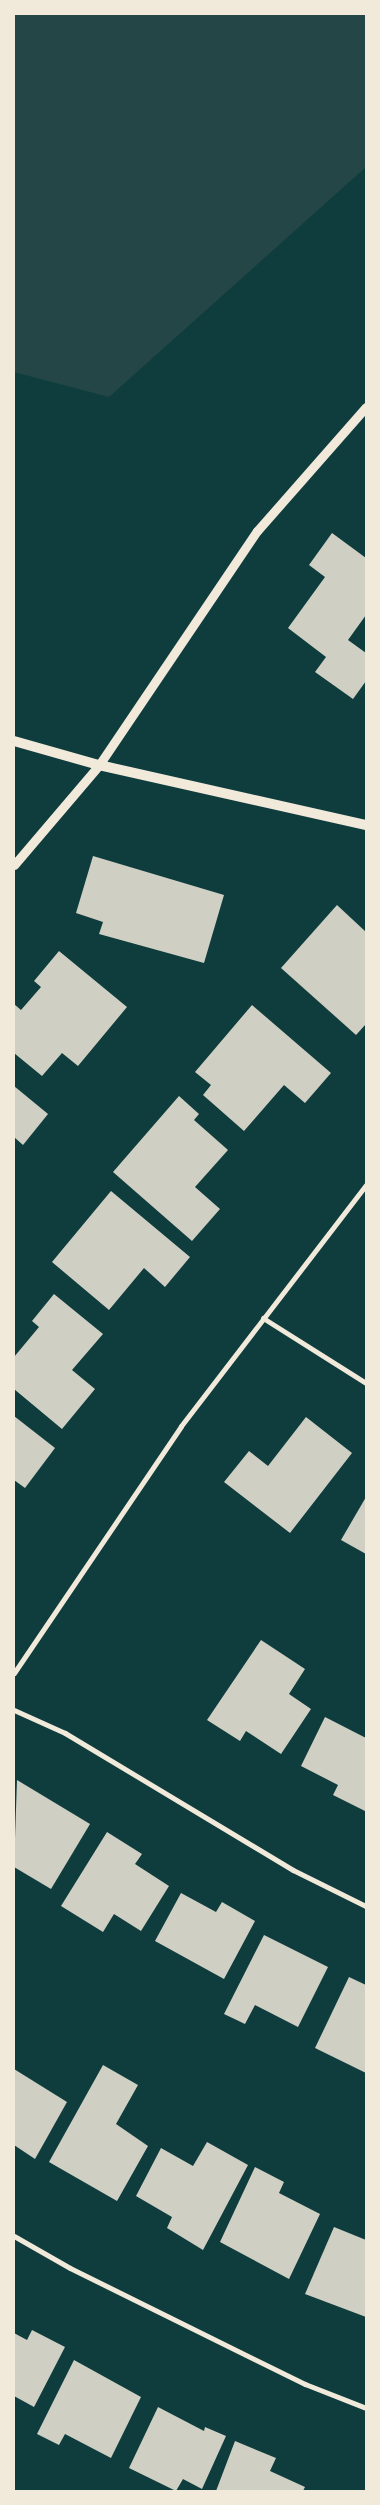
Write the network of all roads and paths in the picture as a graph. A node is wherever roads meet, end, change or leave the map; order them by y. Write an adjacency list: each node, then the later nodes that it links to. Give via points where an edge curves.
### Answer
1 (366, 407): 3 (street, via 257,531)
2 (14, 741): 3 (main road)
3 (98, 765): 4 (main road); 5 (street)
4 (366, 826)
5 (14, 865)
6 (366, 1185): 7 (street)
7 (263, 1318): 8 (street); 9 (street, via 90,1555)
8 (366, 1382)
9 (14, 1673)
10 (14, 1710): 11 (street, via 65,1733 294,1870)
11 (366, 1906)
12 (14, 2236): 13 (street, via 70,2268 305,2384)
13 (366, 2408)

